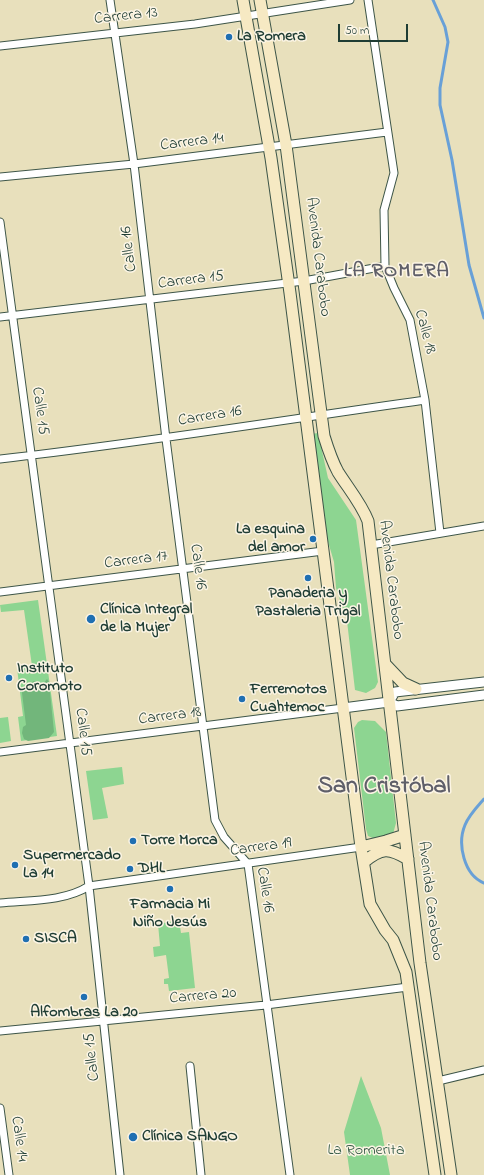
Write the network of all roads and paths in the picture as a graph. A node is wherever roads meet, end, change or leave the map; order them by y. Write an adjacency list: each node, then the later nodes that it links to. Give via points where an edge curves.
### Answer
1 (110, 0): 8 (street, Calle 16)
2 (243, 0): 7 (main road, Avenida Carabobo)
3 (260, 0): 6 (main road, Avenida Carabobo)
4 (350, 0): 6 (street, Carrera 13)
5 (368, 0): 10 (street, Calle 18)
6 (262, 14): 7 (street, Carrera 13); 11 (main road, Avenida Carabobo)
7 (246, 17): 8 (street, Carrera 13); 12 (main road, Avenida Carabobo)
8 (114, 33): 9 (street, Carrera 13); 13 (street, Calle 16)
9 (0, 46)
10 (388, 132): 11 (street, Carrera 14); 16 (street, Calle 18, via 394,173 384,210)
11 (286, 145): 12 (street, Carrera 14); 17 (main road, Avenida Carabobo)
12 (268, 147): 13 (street, Carrera 14); 18 (main road, Avenida Carabobo)
13 (134, 164): 14 (street, Carrera 14); 19 (street, Calle 16)
14 (0, 177)
15 (0, 222): 20 (street, Calle 15)
16 (386, 266): 17 (street, Carrera 15); 22 (street, Calle 18, via 410,320)
17 (304, 281): 18 (street, Carrera 15); 23 (main road, Avenida Carabobo)
18 (288, 282): 19 (street, Carrera 15); 24 (main road, Avenida Carabobo)
19 (150, 300): 20 (street, Carrera 15); 25 (street, Calle 16)
20 (12, 315): 21 (street, Carrera 15); 26 (street, Calle 15)
21 (0, 317)
22 (425, 400): 23 (street, Carrera 16); 29 (street, Calle 18)
23 (321, 414): 24 (street, Carrera 16); 30 (main road, Avenida Carabobo, via 330,457 364,510)
24 (304, 417): 25 (street, Carrera 16); 31 (main road, Avenida Carabobo)
25 (166, 439): 26 (street, Carrera 16); 32 (street, Calle 16)
26 (31, 455): 27 (street, Carrera 16); 33 (street, Calle 15)
27 (0, 458)
28 (484, 526): 29 (street)
29 (440, 533): 30 (street)
30 (371, 545): 35 (main road, Avenida Carabobo)
31 (322, 551): 32 (street, Carrera 17); 40 (main road, Avenida Carabobo)
32 (184, 569): 33 (street, Carrera 17); 41 (street, Calle 16)
33 (48, 586): 34 (street, Carrera 17); 42 (street, Calle 15)
34 (0, 592)
35 (384, 663): 37 (main road, via 403,683); 39 (main road, Avenida Carabobo)
36 (484, 682): 37 (street)
37 (416, 690): 39 (street, via 395,692)
38 (484, 695): 39 (street, via 397,706)
39 (389, 702): 40 (street); 44 (main road, Avenida Carabobo)
40 (343, 708): 41 (street, Carrera 18); 45 (main road, Avenida Carabobo)
41 (204, 726): 42 (street, Carrera 18); 48 (street, Calle 16, via 215,820 224,837)
42 (69, 743): 43 (street, Carrera 18); 49 (street, Calle 15)
43 (0, 752)
44 (405, 835): 45 (main road); 46 (main road, Avenida Carabobo)
45 (361, 847): 47 (main road, Avenida Carabobo); 48 (street, Carrera 19)
46 (408, 859): 47 (main road, via 394,851 385,850 374,853); 57 (main road, Avenida Carabobo, via 420,963)
47 (364, 862): 51 (main road, Avenida Carabobo, via 370,904 398,951 406,972)
48 (248, 864): 49 (street, Carrera 19); 52 (street, Calle 16)
49 (89, 886): 50 (street, Carrera 19, via 68,896); 53 (street, Calle 15)
50 (0, 903)
51 (408, 988): 52 (street, Carrera 20); 63 (main road, Avenida Carabobo)
52 (266, 1005): 53 (street, Carrera 20); 62 (street, Calle 16)
53 (103, 1020): 54 (street, Carrera 20); 60 (street, Calle 15)
54 (0, 1031)
55 (190, 1066): 61 (street)
56 (484, 1070): 57 (street)
57 (438, 1081): 64 (main road, Avenida Carabobo)
58 (0, 1108): 59 (street, Calle 14)
59 (9, 1175)
60 (120, 1175)
61 (201, 1175)
62 (290, 1175)
63 (435, 1175)
64 (452, 1175)

